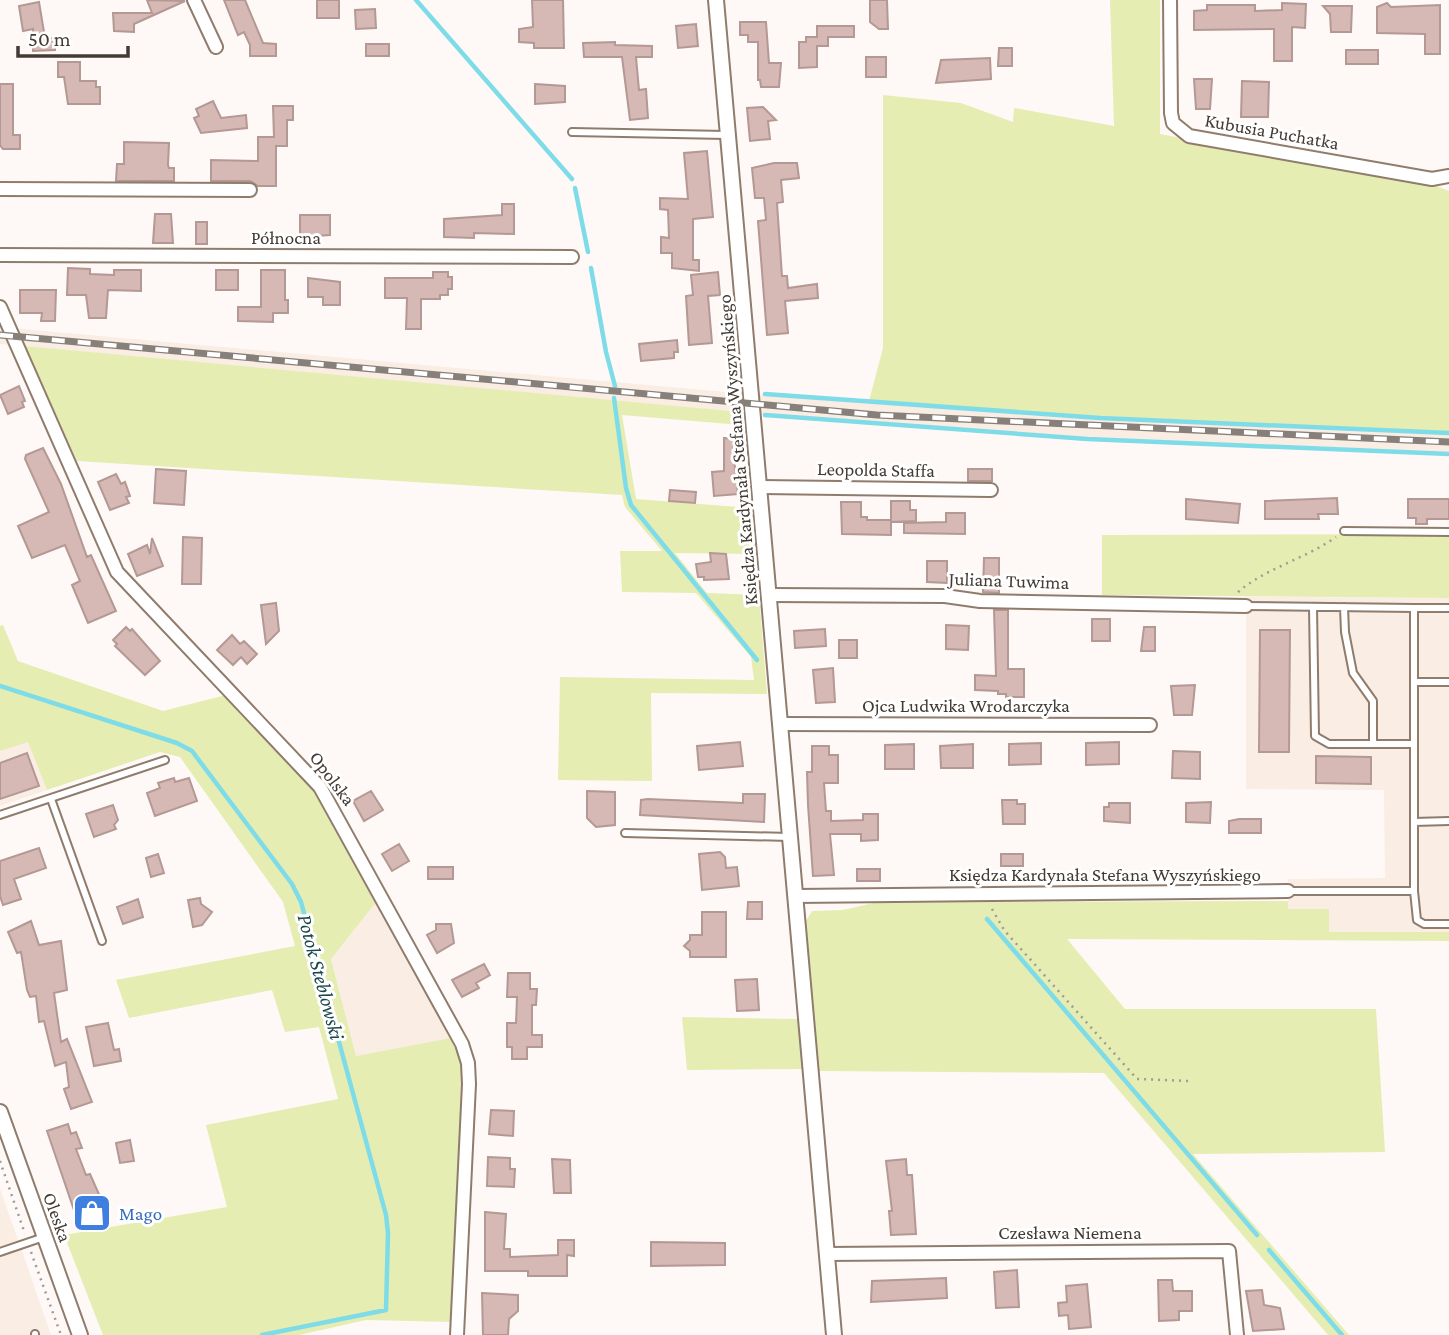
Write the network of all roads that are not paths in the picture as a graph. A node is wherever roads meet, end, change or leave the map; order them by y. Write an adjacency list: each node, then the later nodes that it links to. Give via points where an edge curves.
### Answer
1 (194, 0): 4 (street)
2 (716, 0): 6 (street, Księdza Kardynała Stefana Wyszyńskiego)
3 (1170, 0): 7 (street, Kubusia Puchatka, via 1171,113 1180,131 1432,179)
4 (216, 47)
5 (572, 132): 6 (lane)
6 (728, 135): 13 (street, Księdza Kardynała Stefana Wyszyńskiego)
7 (1449, 176)
8 (0, 189): 9 (street)
9 (250, 190)
10 (0, 255): 11 (street, Północna)
11 (572, 257)
12 (0, 306): 47 (street, Opolska, via 117,572 320,788 462,1044 469,1084)
13 (761, 487): 14 (street, Leopolda Staffa); 17 (street, Księdza Kardynała Stefana Wyszyńskiego)
14 (991, 490)
15 (1344, 531): 16 (lane)
16 (1449, 532)
17 (771, 595): 18 (street, Juliana Tuwima); 25 (street, Księdza Kardynała Stefana Wyszyńskiego)
18 (1241, 606): 19 (lane)
19 (1313, 607): 20 (lane); 27 (lane, via 1315,736 1329,744)
20 (1344, 607): 21 (lane); 27 (lane, via 1353,673 1373,701)
21 (1414, 608): 22 (lane); 23 (lane)
22 (1449, 608)
23 (1414, 682): 24 (lane); 28 (lane)
24 (1449, 682)
25 (781, 724): 26 (street, Ojca Ludwika Wrodarczyka); 35 (street, Księdza Kardynała Stefana Wyszyńskiego)
26 (1150, 725)
27 (1373, 744): 28 (lane)
28 (1414, 744): 33 (lane)
29 (165, 760): 30 (lane)
30 (51, 799): 31 (lane); 40 (lane)
31 (0, 815)
32 (1449, 821): 33 (lane)
33 (1415, 822): 37 (lane)
34 (625, 833): 35 (lane)
35 (791, 837): 38 (street, Księdza Kardynała Stefana Wyszyńskiego)
36 (1288, 891): 37 (lane); 38 (street, Księdza Kardynała Stefana Wyszyńskiego)
37 (1414, 891): 39 (lane, via 1417,920)
38 (796, 896): 45 (street, Księdza Kardynała Stefana Wyszyńskiego)
39 (1449, 924)
40 (102, 941)
41 (0, 1112): 42 (street, Oleska)
42 (4, 1133): 43 (street, Oleska)
43 (44, 1237): 44 (lane); 46 (street, Oleska)
44 (0, 1252)
45 (827, 1254): 48 (street, Księdza Kardynała Stefana Wyszyńskiego); 49 (street, Czesława Niemena, via 1230,1251)
46 (80, 1335)
47 (457, 1335)
48 (834, 1335)
49 (1237, 1335)

